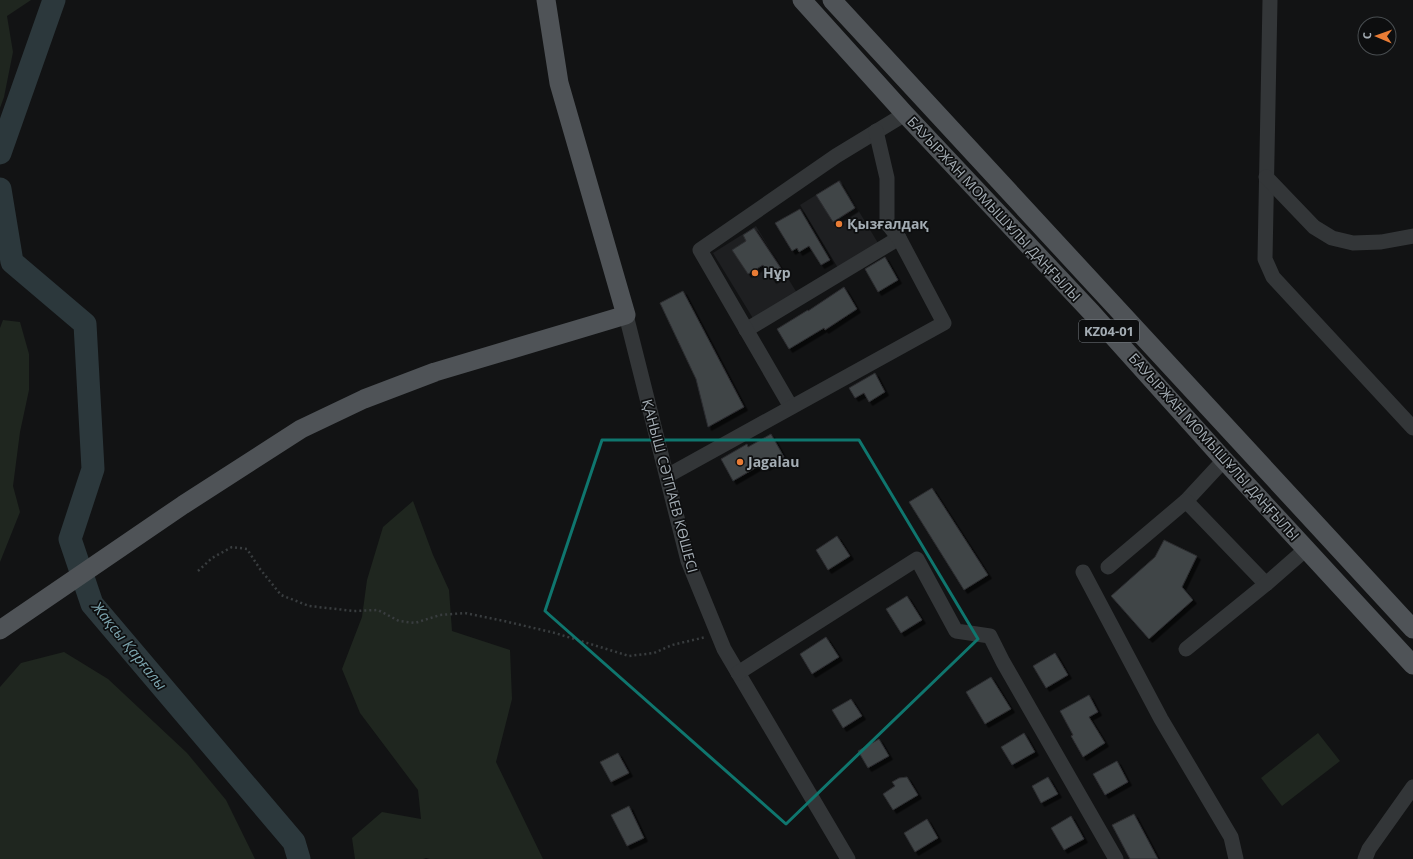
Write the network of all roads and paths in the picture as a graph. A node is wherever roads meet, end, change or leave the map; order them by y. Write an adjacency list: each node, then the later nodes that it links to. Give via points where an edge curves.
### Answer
1 (546, 0): 10 (main road, via 559,84)
2 (802, 0): 5 (main road, БАУЫРЖАН МОМЫШҰЛЫ ДАҢҒЫЛЫ / KZ04-01)
3 (832, 0): 12 (main road, БАУЫРЖАН МОМЫШҰЛЫ ДАҢҒЫЛЫ / KZ04-01)
4 (1270, 0): 7 (street)
5 (905, 114): 6 (street); 14 (main road, БАУЫРЖАН МОМЫШҰЛЫ ДАҢҒЫЛЫ / KZ04-01)
6 (876, 132): 9 (street, via 887,178 887,223); 11 (street, via 836,156 700,250)
7 (1266, 177): 8 (street, via 1314,227 1332,238 1353,243 1381,242); 15 (street, via 1264,259 1273,277)
8 (1413, 236)
9 (898, 238): 11 (street); 13 (street, via 944,323)
10 (626, 315): 17 (street, ҚАНЫШ СӘТПАЕВ КӨШЕСІ); 25 (main road, via 436,372 364,399 301,429 183,505)
11 (746, 330): 13 (street)
12 (1208, 406): 14 (main road); 24 (main road, БАУЫРЖАН МОМЫШҰЛЫ ДАҢҒЫЛЫ / KZ04-01)
13 (791, 407): 17 (street)
14 (1190, 421): 16 (main road, БАУЫРЖАН МОМЫШҰЛЫ ДАҢҒЫЛЫ / KZ04-01)
15 (1413, 428)
16 (1224, 460): 18 (street); 19 (main road, БАУЫРЖАН МОМЫШҰЛЫ ДАҢҒЫЛЫ / KZ04-01)
17 (667, 476): 26 (street, ҚАНЫШ СӘТПАЕВ КӨШЕСІ, via 688,561)
18 (1186, 501): 20 (street); 23 (street)
19 (1306, 549): 23 (street); 28 (main road, БАУЫРЖАН МОМЫШҰЛЫ ДАҢҒЫЛЫ / KZ04-01)
20 (1108, 567)
21 (198, 571): 26 (path, via 212,558 232,547 247,550 281,595 309,606 354,611 378,610 399,621 415,623 440,615 465,613 555,633 629,656 654,653 672,645)
22 (1083, 572): 33 (street, via 1161,718 1230,837)
23 (1266, 584): 27 (street)
24 (1413, 629)
25 (0, 630)
26 (718, 634): 29 (street, ҚАНЫШ СӘТПАЕВ КӨШЕСІ)
27 (1186, 649)
28 (1413, 665)
29 (738, 673): 31 (street, ҚАНЫШ СӘТПАЕВ КӨШЕСІ); 32 (street, via 917,559 956,631 990,636)
30 (1413, 787): 34 (street, via 1368,849)
31 (848, 859)
32 (1116, 859)
33 (1236, 859)
34 (1364, 859)

